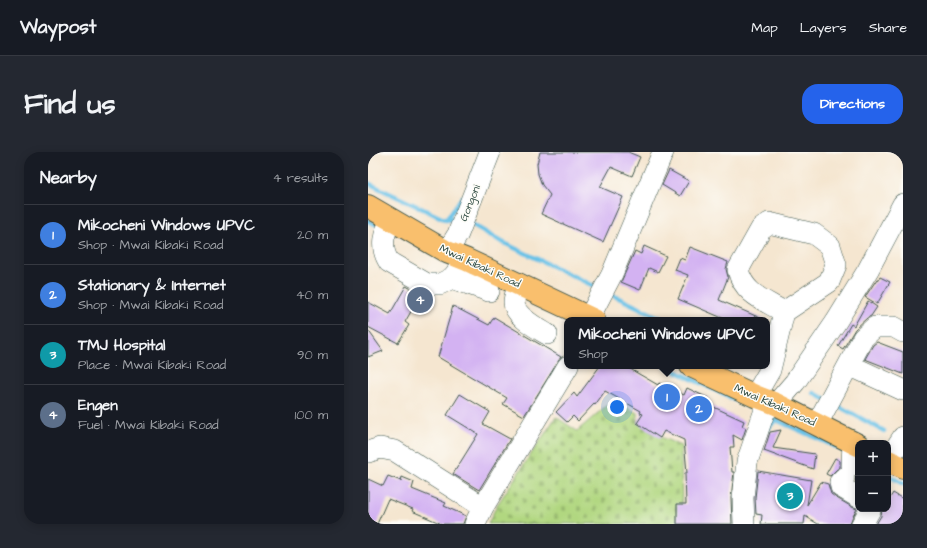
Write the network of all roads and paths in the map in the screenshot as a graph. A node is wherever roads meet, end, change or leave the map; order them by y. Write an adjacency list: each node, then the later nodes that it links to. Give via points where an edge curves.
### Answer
1 (490, 152): 6 (street, Gongoni, via 458,234)
2 (664, 152): 12 (street)
3 (903, 204): 20 (street, via 868,270 836,322 795,382)
4 (368, 206): 5 (main road, Mwai Kibaki Road)
5 (392, 220): 6 (main road, Mwai Kibaki Road); 7 (street, via 386,229 383,246 389,262 427,284 440,284)
6 (457, 256): 7 (street, Gongoni); 8 (main road, Mwai Kibaki Road)
7 (452, 278): 9 (street)
8 (519, 284): 11 (main road, Mwai Kibaki Road); 14 (street, via 514,302 516,310 528,322)
9 (488, 291)
10 (784, 312): 10 (street, via 748,291 740,279 738,270 761,229 769,223 814,234 830,246 836,265 829,282); 19 (street, via 770,370)
11 (587, 317)
12 (592, 317)
13 (903, 332): 15 (street, via 894,327 875,327 863,338)
14 (547, 334)
15 (848, 365): 18 (street); 21 (street)
16 (566, 369): 30 (street)
17 (697, 369): 19 (main road, Mwai Kibaki Road)
18 (903, 390)
19 (755, 396): 20 (main road, Mwai Kibaki Road)
20 (776, 404): 21 (main road, Mwai Kibaki Road); 31 (street, via 765,410 747,462 743,498)
21 (817, 424): 23 (main road, Mwai Kibaki Road)
22 (903, 437): 25 (street)
23 (855, 444): 28 (street, via 848,472 840,482 841,487)
24 (368, 452): 30 (street, via 380,448 395,451)
25 (891, 455)
26 (891, 462): 27 (main road)
27 (903, 468)
28 (855, 495)
29 (869, 512): 32 (street)
30 (479, 515)
31 (744, 524)
32 (862, 524)

